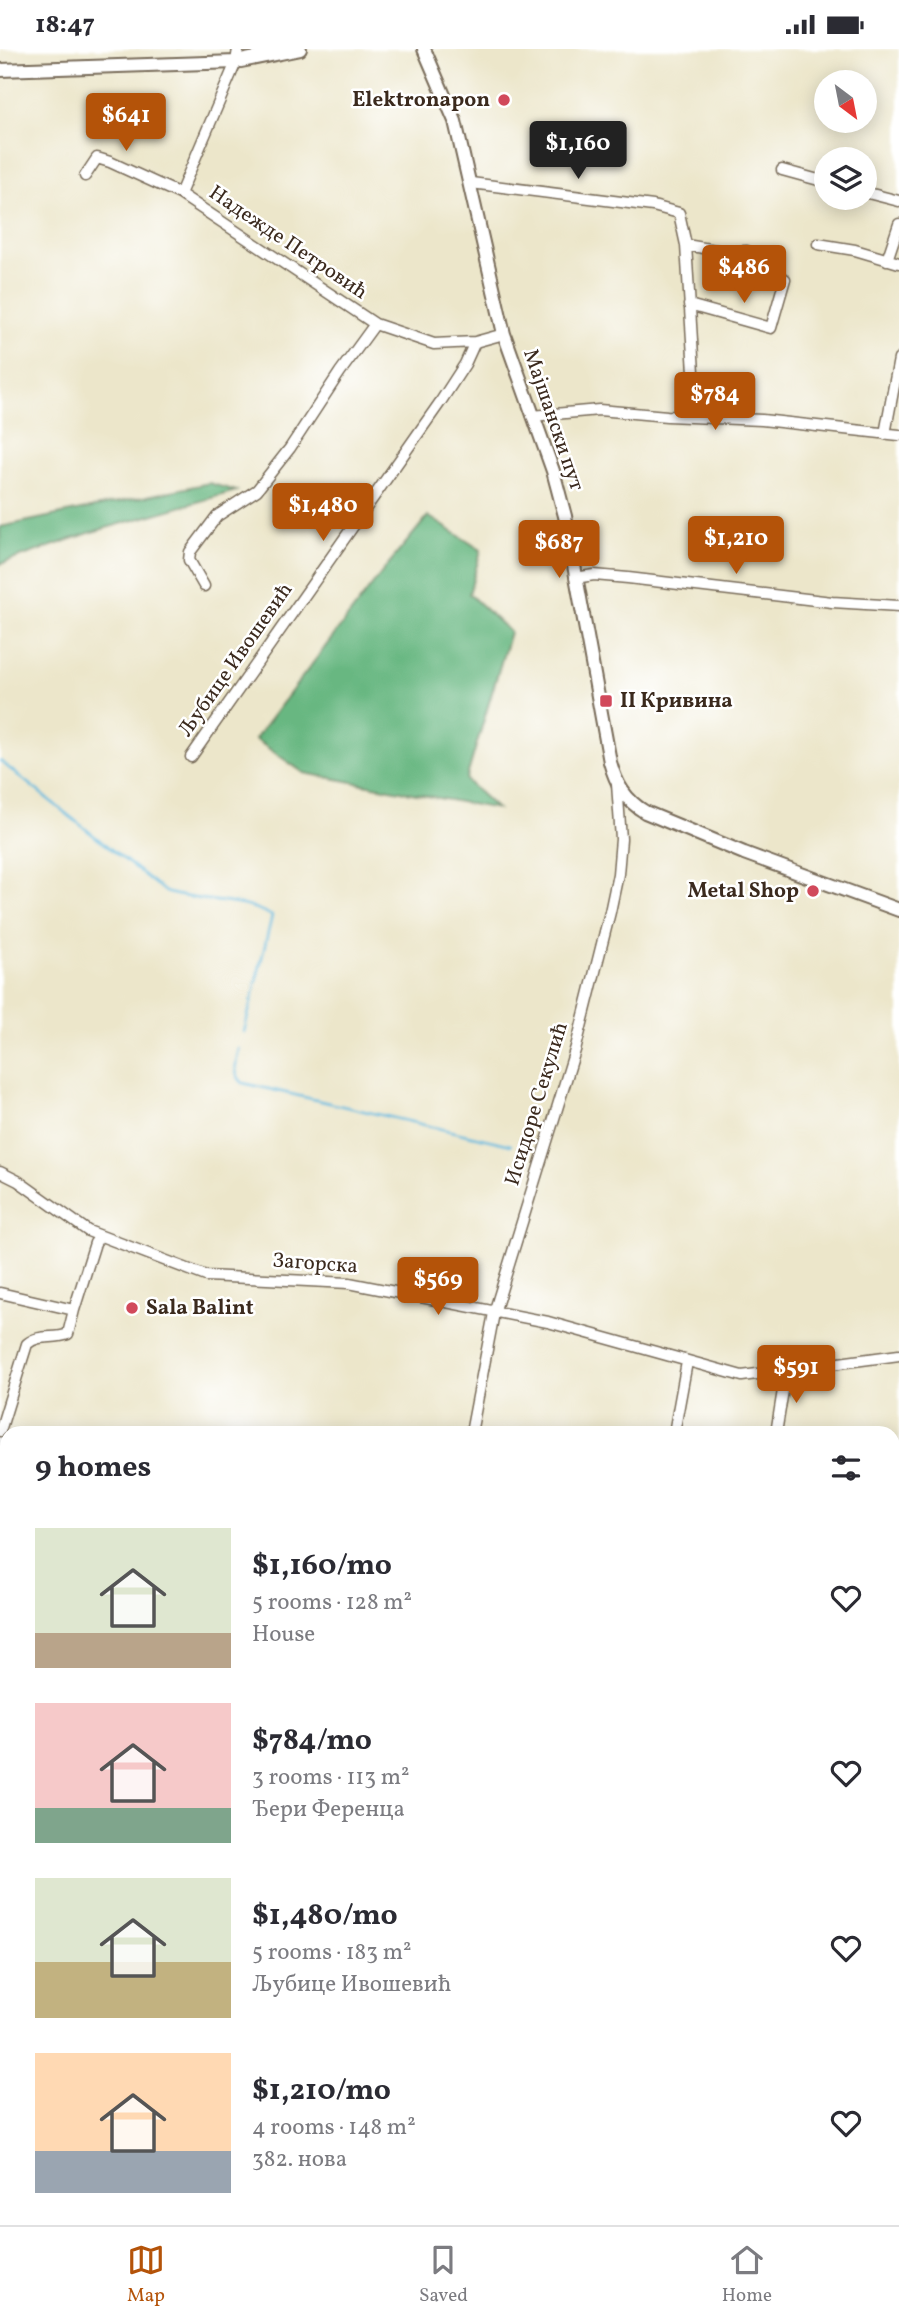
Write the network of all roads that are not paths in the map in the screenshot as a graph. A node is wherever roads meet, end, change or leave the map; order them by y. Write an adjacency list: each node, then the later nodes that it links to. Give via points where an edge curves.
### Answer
1 (300, 49): 3 (street)
2 (427, 51): 8 (street, Мајшански пут, via 455,121)
3 (237, 56): 4 (street); 9 (street, Надежде Петровић)
4 (0, 70)
5 (782, 170): 7 (street)
6 (85, 176): 9 (street, Надежде Петровић, via 97,159)
7 (814, 179)
8 (471, 183): 14 (street, via 679,212); 21 (street, Мајшански пут)
9 (180, 194): 20 (street, Надежде Петровић)
10 (877, 195): 11 (street)
11 (899, 201)
12 (899, 224): 16 (street)
13 (818, 244): 16 (street)
14 (686, 245): 15 (street); 19 (street)
15 (747, 251)
16 (887, 260): 17 (street)
17 (899, 263)
18 (785, 279): 19 (street, via 771,328)
19 (689, 305): 25 (street)
20 (375, 324): 22 (street, Надежде Петровић, via 434,344); 29 (street, Надежде Петровић, via 257,490 217,516 190,552 189,560)
21 (504, 334): 22 (street, Надежде Петровић); 24 (street, Мајшански пут)
22 (475, 342): 31 (street, Љубице Ивошевић, via 441,401)
23 (899, 359): 26 (street)
24 (531, 416): 25 (street, via 599,410); 28 (street, Мајшански пут, via 565,516)
25 (695, 416): 26 (street)
26 (885, 434): 27 (street)
27 (899, 435)
28 (575, 578): 30 (street, via 594,575); 32 (street, Мајшански пут)
29 (204, 586)
30 (899, 606)
31 (191, 757)
32 (617, 784): 33 (street, Мајшански пут, via 645,812); 38 (street, Исидоре Секулић, via 621,839 607,925 576,1048)
33 (899, 910)
34 (0, 1172): 35 (street, Загорска)
35 (99, 1237): 37 (street); 38 (street, Загорска, via 206,1276 349,1283)
36 (0, 1293): 37 (street)
37 (74, 1310): 42 (street, via 68,1334 38,1337 27,1343)
38 (494, 1313): 40 (street, Загорска, via 548,1322); 43 (street, Исидоре Секулић)
39 (899, 1355): 41 (street, Загорска)
40 (687, 1362): 41 (street, Загорска, via 742,1376); 44 (street)
41 (786, 1372): 45 (street)
42 (2, 1426)
43 (472, 1426)
44 (675, 1426)
45 (777, 1426)

